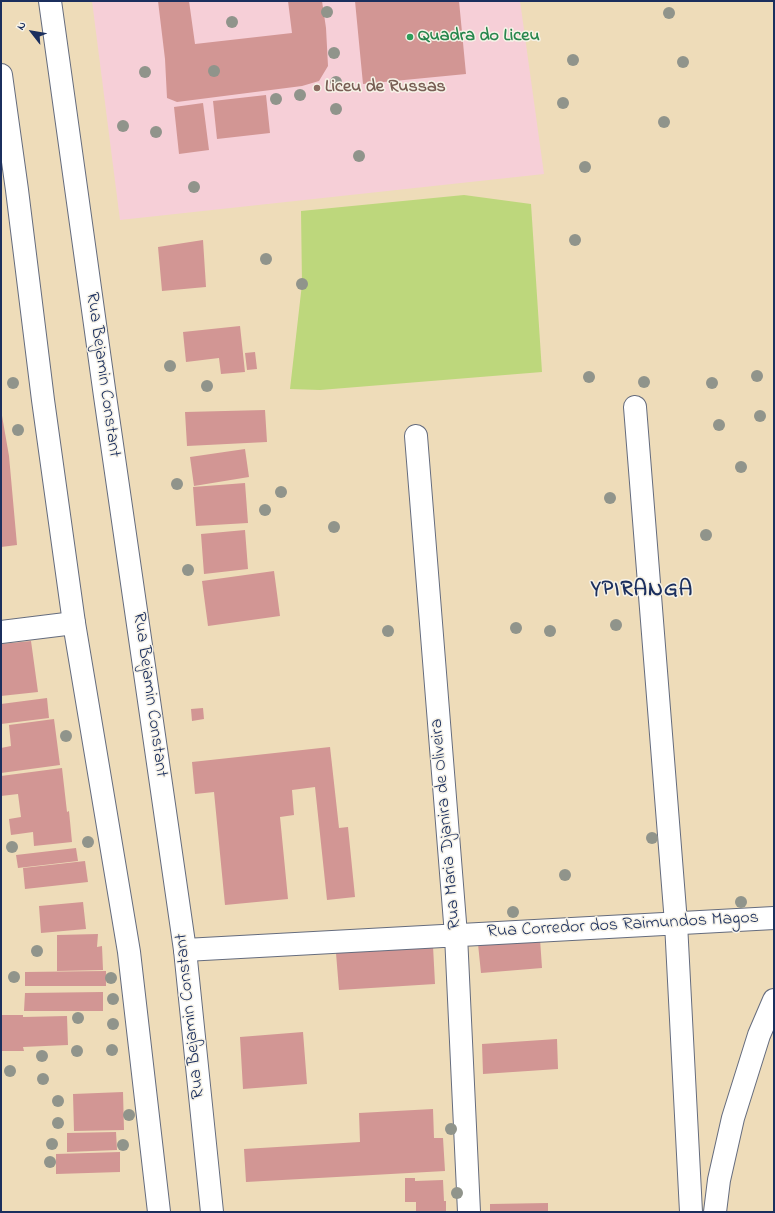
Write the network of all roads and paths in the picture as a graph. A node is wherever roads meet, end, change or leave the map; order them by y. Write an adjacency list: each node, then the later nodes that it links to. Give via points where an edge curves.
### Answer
1 (50, 1): 11 (street, Rua Bejamin Constant)
2 (1, 75): 3 (street)
3 (3, 109): 6 (street, via 17,190)
4 (635, 407): 9 (street)
5 (416, 436): 10 (street, Rua Maria Djanira de Oliveira)
6 (74, 623): 7 (street); 13 (street, via 129,952)
7 (1, 632)
8 (774, 918): 9 (street, Rua Corredor dos Raimundos Magos)
9 (676, 923): 10 (street, Rua Corredor dos Raimundos Magos); 16 (street)
10 (456, 935): 11 (street, Rua Corredor dos Raimundos Magos); 15 (street, Rua Maria Djanira de Oliveira)
11 (185, 950): 14 (street, Rua Bejamin Constant)
12 (774, 1000): 17 (street, via 759,1035 733,1118)
13 (159, 1212)
14 (212, 1212)
15 (469, 1212)
16 (691, 1212)
17 (715, 1212)

